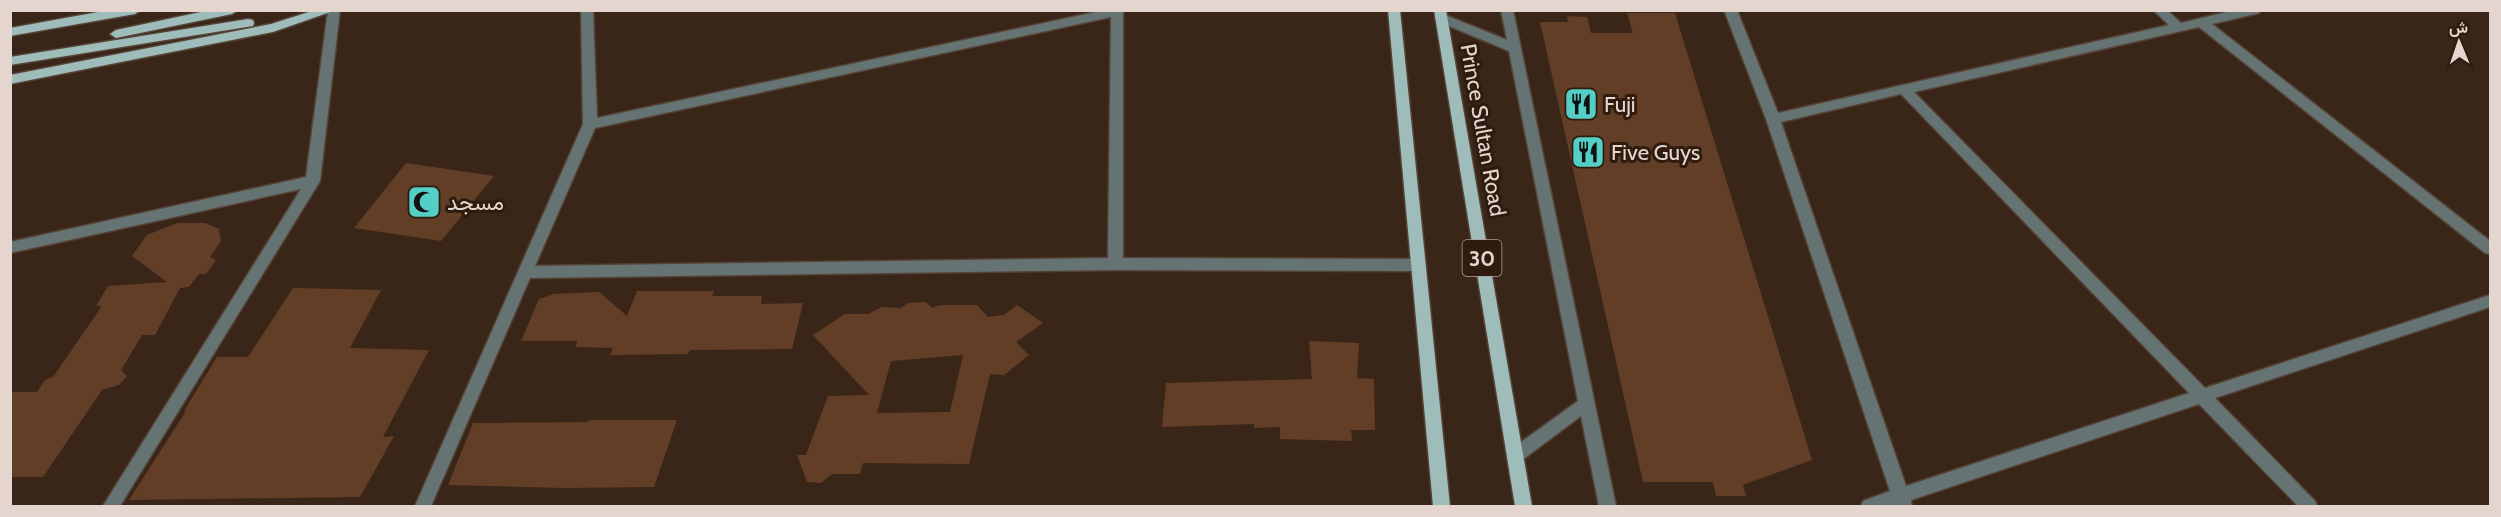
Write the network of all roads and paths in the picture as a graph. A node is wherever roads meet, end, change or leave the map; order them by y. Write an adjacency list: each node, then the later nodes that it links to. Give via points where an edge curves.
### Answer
1 (105, 10): 15 (main road)
2 (135, 10): 15 (main road)
3 (232, 10): 17 (main road)
4 (330, 10): 18 (main road); 19 (main road, via 273,28); 23 (street)
5 (587, 10): 22 (street)
6 (1394, 10): 27 (main road)
7 (1507, 10): 16 (street)
8 (1730, 10): 21 (street)
9 (2159, 10): 14 (street)
10 (2255, 10): 13 (street)
11 (1117, 11): 22 (street); 26 (street)
12 (1440, 14): 16 (street); 32 (main road, Prince Sultan Road / 30)
13 (2203, 23): 14 (street); 25 (street)
14 (2180, 28): 20 (street)
15 (10, 30)
16 (1514, 48): 31 (street)
17 (10, 56)
18 (10, 61)
19 (10, 80)
20 (1905, 90): 21 (street); 30 (street)
21 (1773, 119): 33 (street)
22 (590, 124): 28 (street)
23 (314, 181): 24 (street); 34 (street)
24 (10, 248)
25 (2490, 249)
26 (1115, 264): 27 (street); 28 (street)
27 (1419, 265): 36 (main road)
28 (525, 272): 35 (street)
29 (2490, 301): 30 (street)
30 (2202, 396): 33 (street); 40 (street)
31 (1587, 404): 32 (street); 38 (street)
32 (1516, 454): 37 (main road, Prince Sultan Road / 30)
33 (1903, 501): 39 (street)
34 (111, 507)
35 (423, 507)
36 (1442, 507)
37 (1524, 507)
38 (1608, 507)
39 (1869, 507)
40 (2309, 507)

